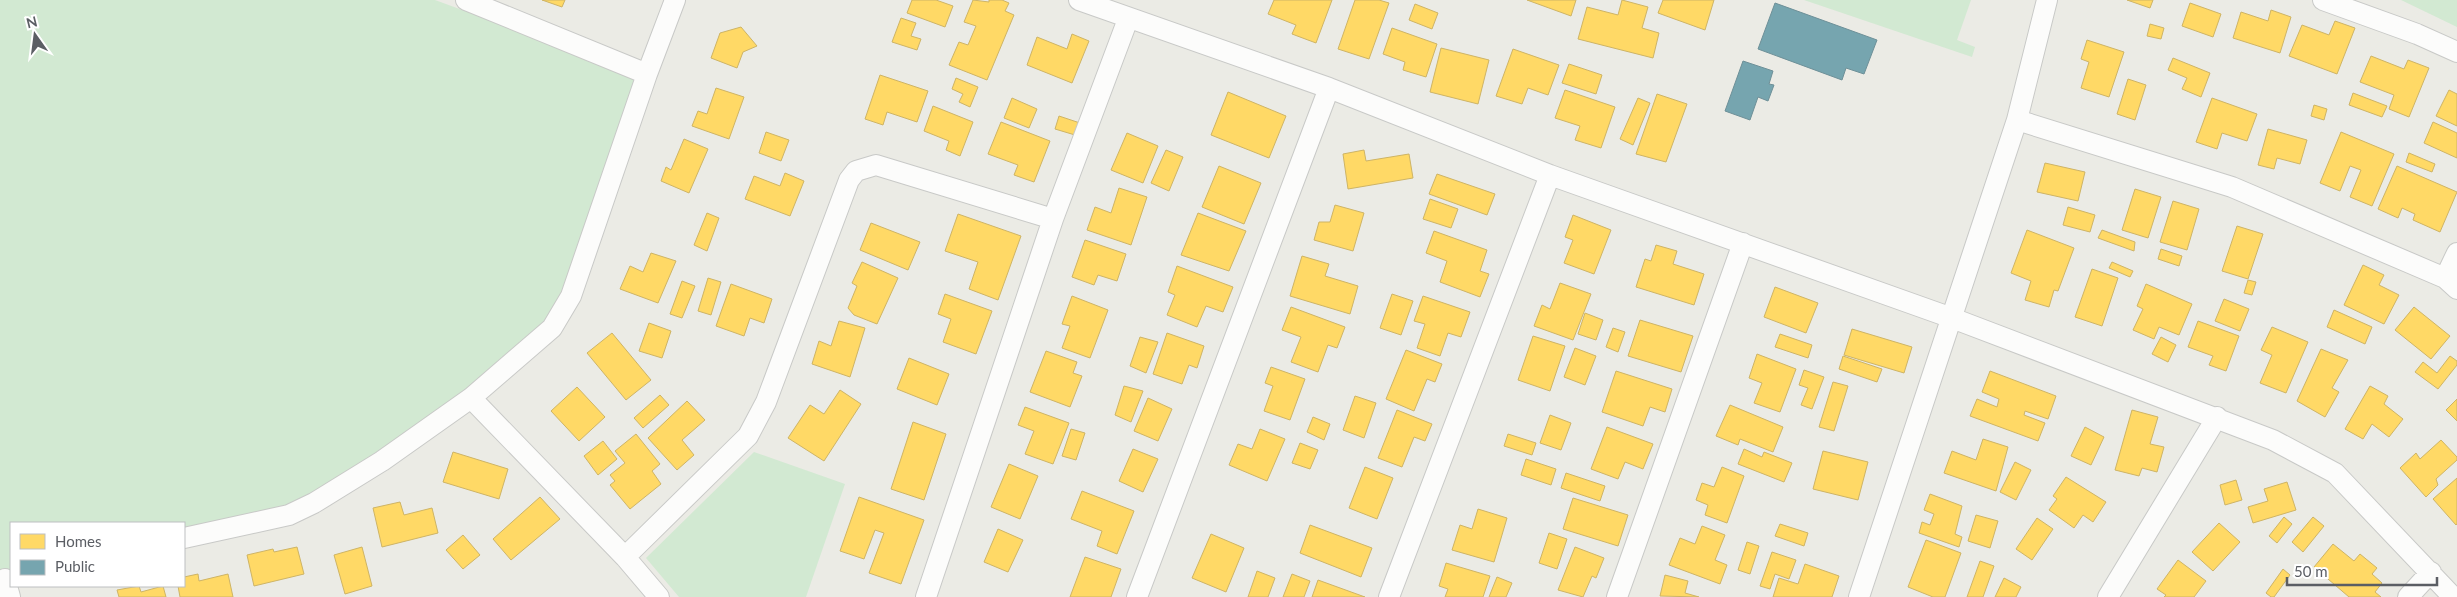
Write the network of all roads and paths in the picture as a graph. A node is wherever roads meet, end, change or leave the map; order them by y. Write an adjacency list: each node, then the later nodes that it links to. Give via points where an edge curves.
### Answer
1 (466, 0): 6 (street)
2 (675, 0): 9 (street)
3 (1079, 0): 7 (street)
4 (2047, 0): 11 (street)
5 (2323, 0): 8 (street)
6 (490, 4): 9 (street)
7 (1128, 19): 10 (street); 13 (street)
8 (2457, 52)
9 (647, 74): 18 (street, via 571,296 552,328)
10 (1329, 88): 12 (street); 25 (street)
11 (2017, 120): 16 (street, via 2232,187); 17 (street)
12 (1550, 175): 14 (street); 26 (street)
13 (1053, 219): 21 (street, via 876,165 856,170 849,180 766,402 748,436); 24 (street)
14 (1743, 243): 17 (street); 27 (street)
15 (2457, 253): 16 (street)
16 (2451, 284)
17 (1952, 318): 19 (street); 28 (street)
18 (471, 398): 20 (street, via 382,461 314,503 288,514); 21 (street)
19 (2217, 417): 22 (street, via 2273,440 2335,473); 29 (street)
20 (185, 538)
21 (625, 557): 23 (street)
22 (2431, 572): 30 (street); 31 (street)
23 (659, 597)
24 (926, 597)
25 (1137, 597)
26 (1390, 597)
27 (1617, 597)
28 (1859, 597)
29 (2108, 597)
30 (2408, 597)
31 (2452, 597)

